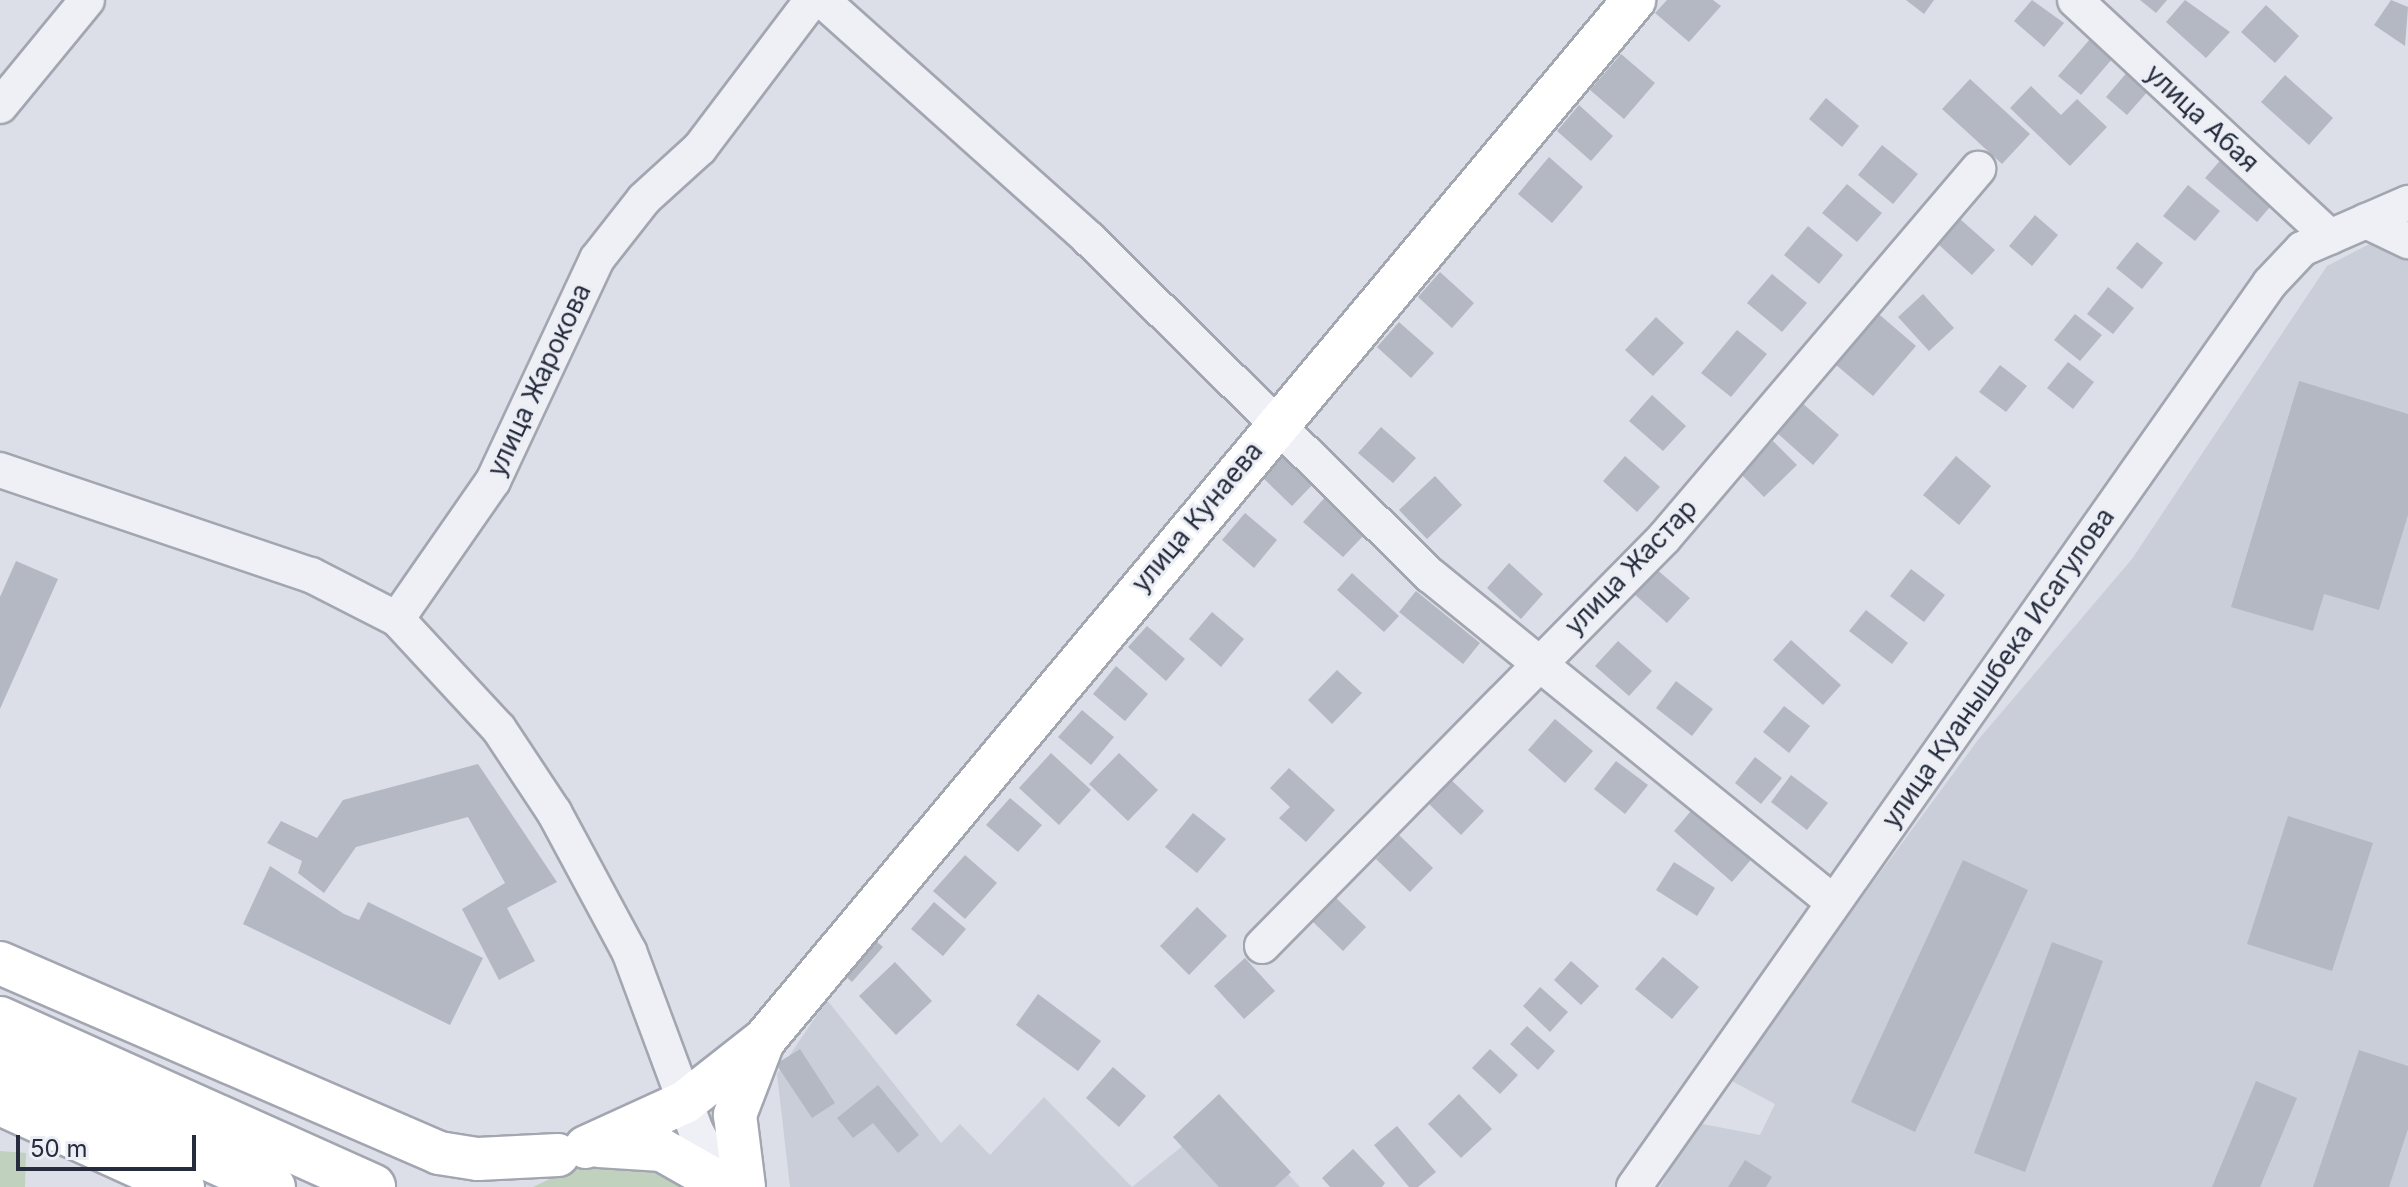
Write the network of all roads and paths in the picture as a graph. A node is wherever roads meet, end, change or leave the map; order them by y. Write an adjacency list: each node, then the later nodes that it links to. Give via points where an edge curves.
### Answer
1 (87, 0): 6 (street)
2 (812, 0): 14 (street, улица Жарокова, via 700,148 644,199 597,259 493,481)
3 (822, 0): 12 (street, via 1089,239)
4 (1634, 0): 12 (main road, улица Кунаева)
5 (2091, 5): 10 (street, улица Абая)
6 (0, 106)
7 (1978, 169): 15 (street, улица Жастар, via 1664,538)
8 (2408, 203): 9 (street, улица Куанышбека Исагулова)
9 (2366, 221): 10 (street, улица Куанышбека Исагулова); 11 (street)
10 (2330, 237): 16 (street, улица Куанышбека Исагулова, via 2302,249 2270,283)
11 (2408, 241)
12 (1276, 421): 15 (street, via 1430,575); 20 (main road, улица Кунаева)
13 (0, 470): 14 (street, via 311,575)
14 (397, 619): 22 (street, via 499,729 554,812 629,951 665,1032)
15 (1536, 664): 16 (street); 17 (street, улица Жастар)
16 (1833, 902): 33 (street, улица Куанышбека Исагулова)
17 (1262, 946)
18 (0, 963): 24 (main road)
19 (0, 1019): 28 (highway)
20 (765, 1039): 22 (main road); 32 (main road, via 735,1115)
21 (0, 1065): 27 (highway)
22 (685, 1102): 25 (main road); 31 (street)
23 (0, 1104): 26 (main road)
24 (392, 1136): 25 (main road, via 478,1159); 29 (main road)
25 (572, 1151): 30 (main road); 31 (main road, via 662,1150)
26 (183, 1187)
27 (273, 1187)
28 (373, 1187)
29 (426, 1187)
30 (509, 1187)
31 (727, 1187)
32 (744, 1187)
33 (1634, 1187)

